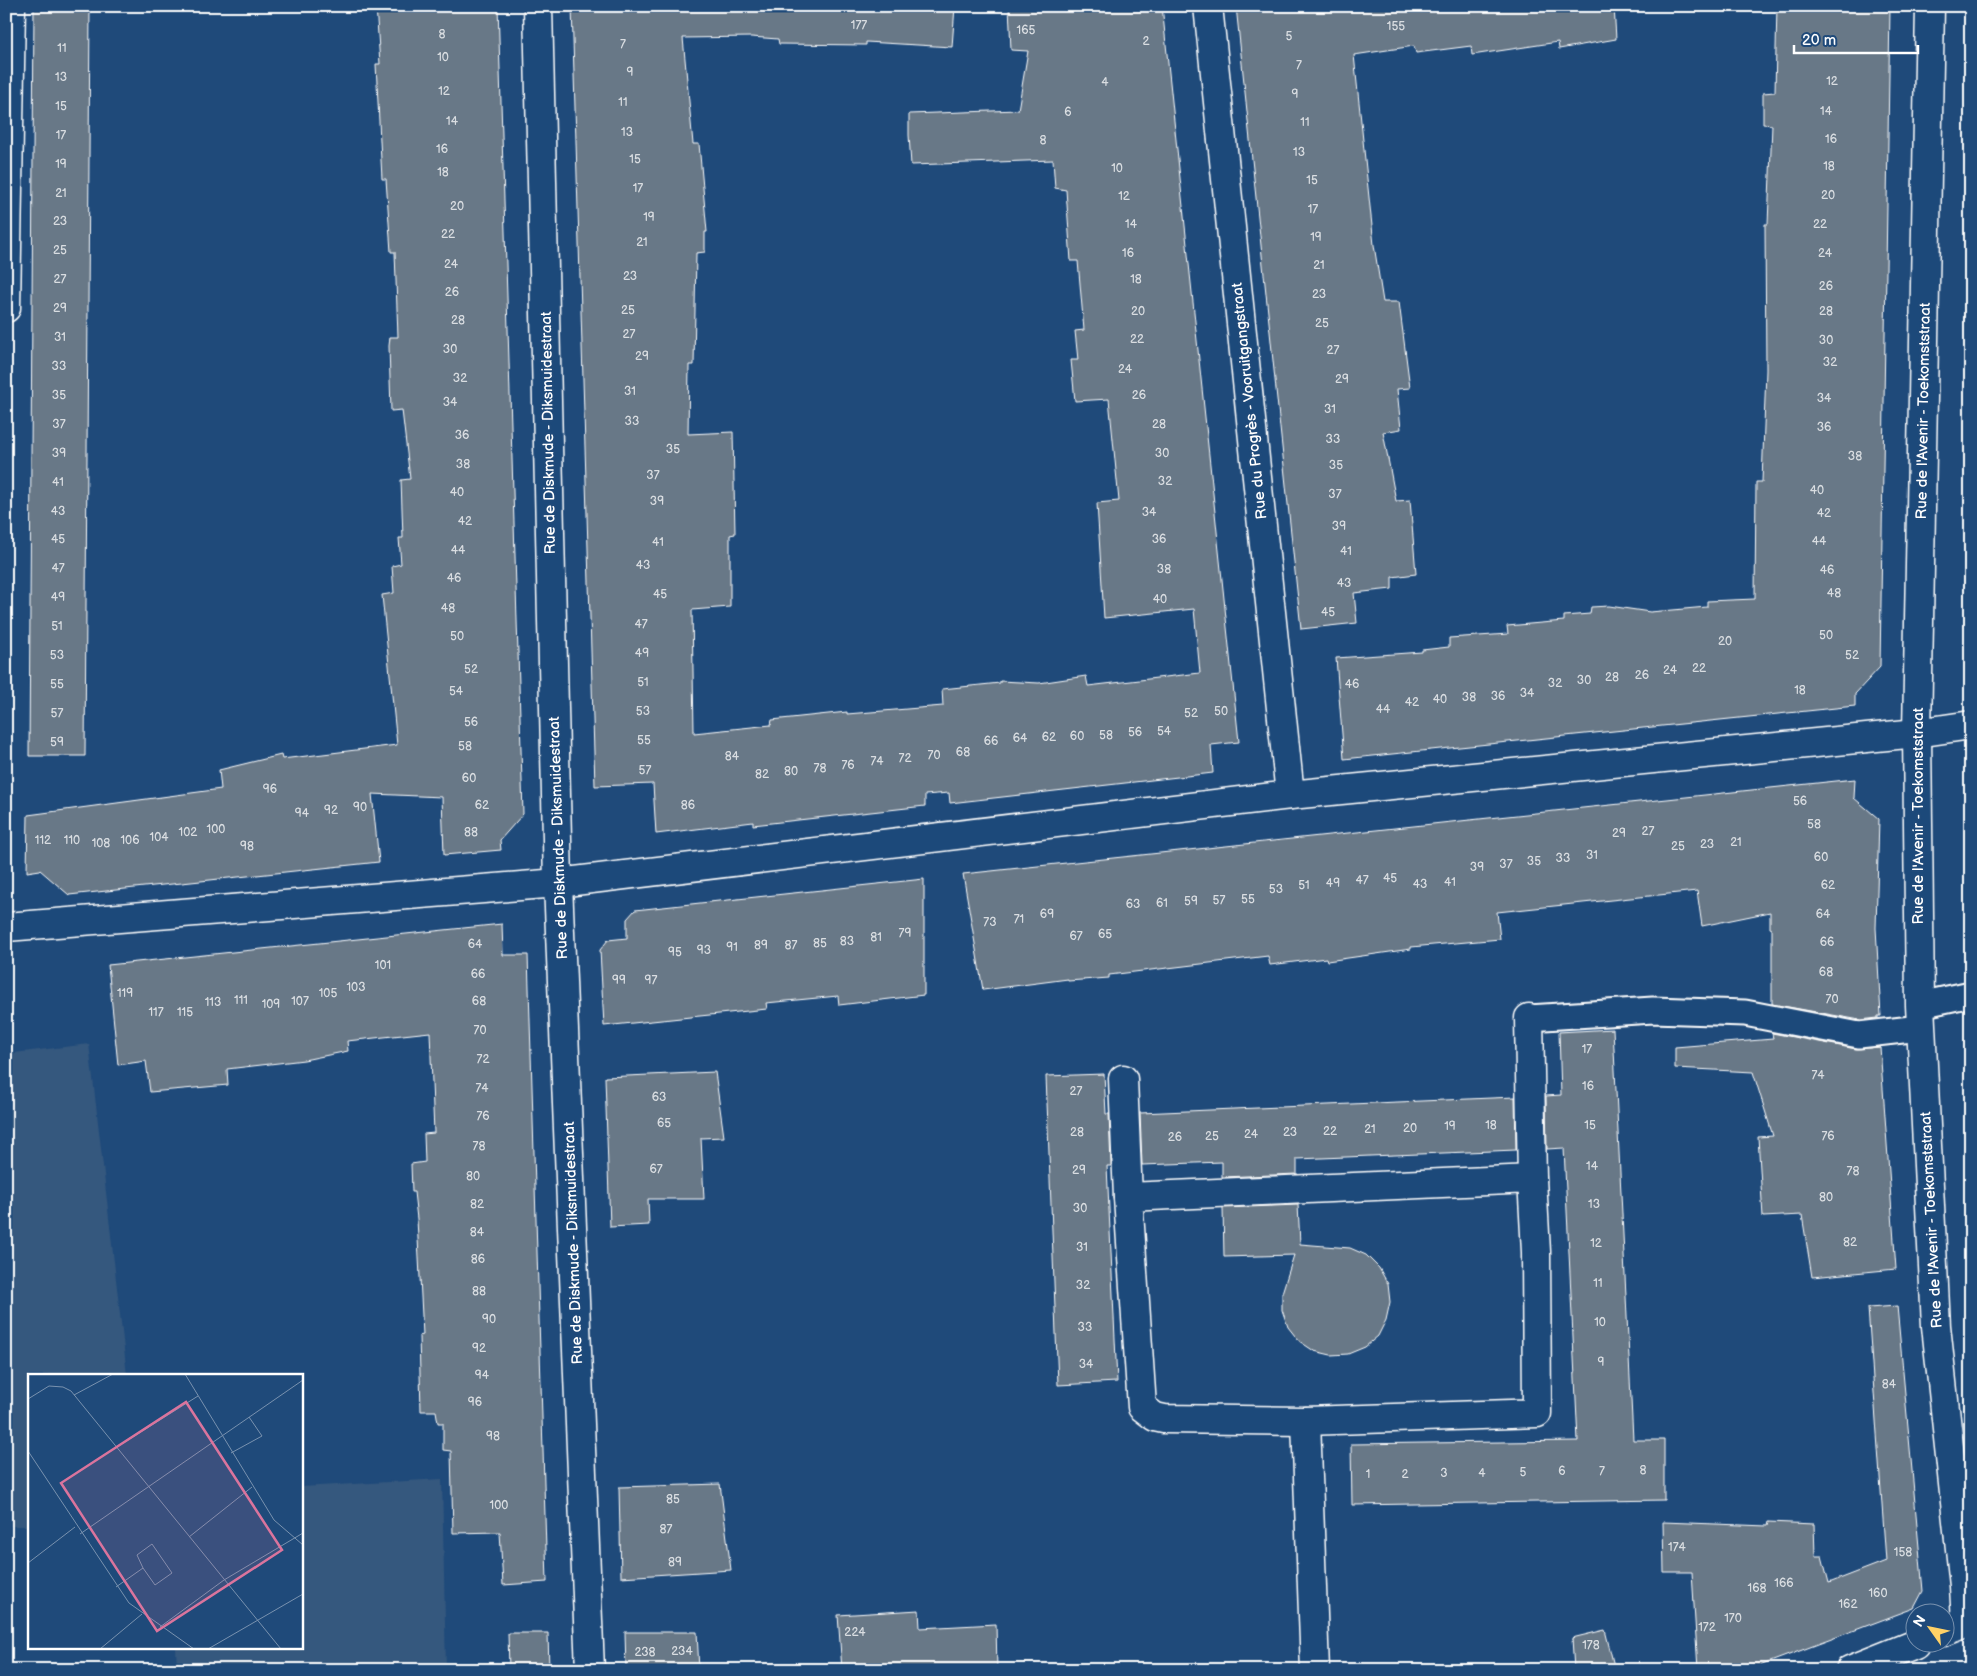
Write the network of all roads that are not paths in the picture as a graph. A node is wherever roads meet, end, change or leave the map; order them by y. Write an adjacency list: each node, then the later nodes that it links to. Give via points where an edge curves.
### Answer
1 (11, 6): 5 (street)
2 (538, 6): 9 (street, Rue de Diskmude - Diksmuidestraat)
3 (1208, 6): 8 (street, Rue du Progrès - Vooruitgangstraat)
4 (1930, 6): 7 (street, Rue de l'Avenir - Toekomststraat)
5 (6, 308)
6 (1971, 725): 7 (street)
7 (1917, 733): 8 (street); 12 (street, Rue de l'Avenir - Toekomststraat)
8 (1290, 795): 9 (street)
9 (558, 883): 10 (street); 20 (street, Rue de Diskmude - Diksmuidestraat)
10 (6, 927)
11 (1971, 994): 12 (lane)
12 (1920, 1017): 13 (lane, via 1859,1035 1745,1013 1653,1010); 18 (street, Rue de l'Avenir - Toekomststraat, via 1936,1326 1964,1586)
13 (1529, 1018): 15 (street)
14 (1123, 1079): 16 (street)
15 (1532, 1179): 16 (street); 17 (street, via 1537,1413)
16 (1128, 1197): 17 (street, via 1142,1407 1154,1417 1164,1419)
17 (1306, 1421): 21 (street)
18 (1960, 1625)
19 (1904, 1648): 22 (street)
20 (590, 1670)
21 (1316, 1670)
22 (1850, 1670)

